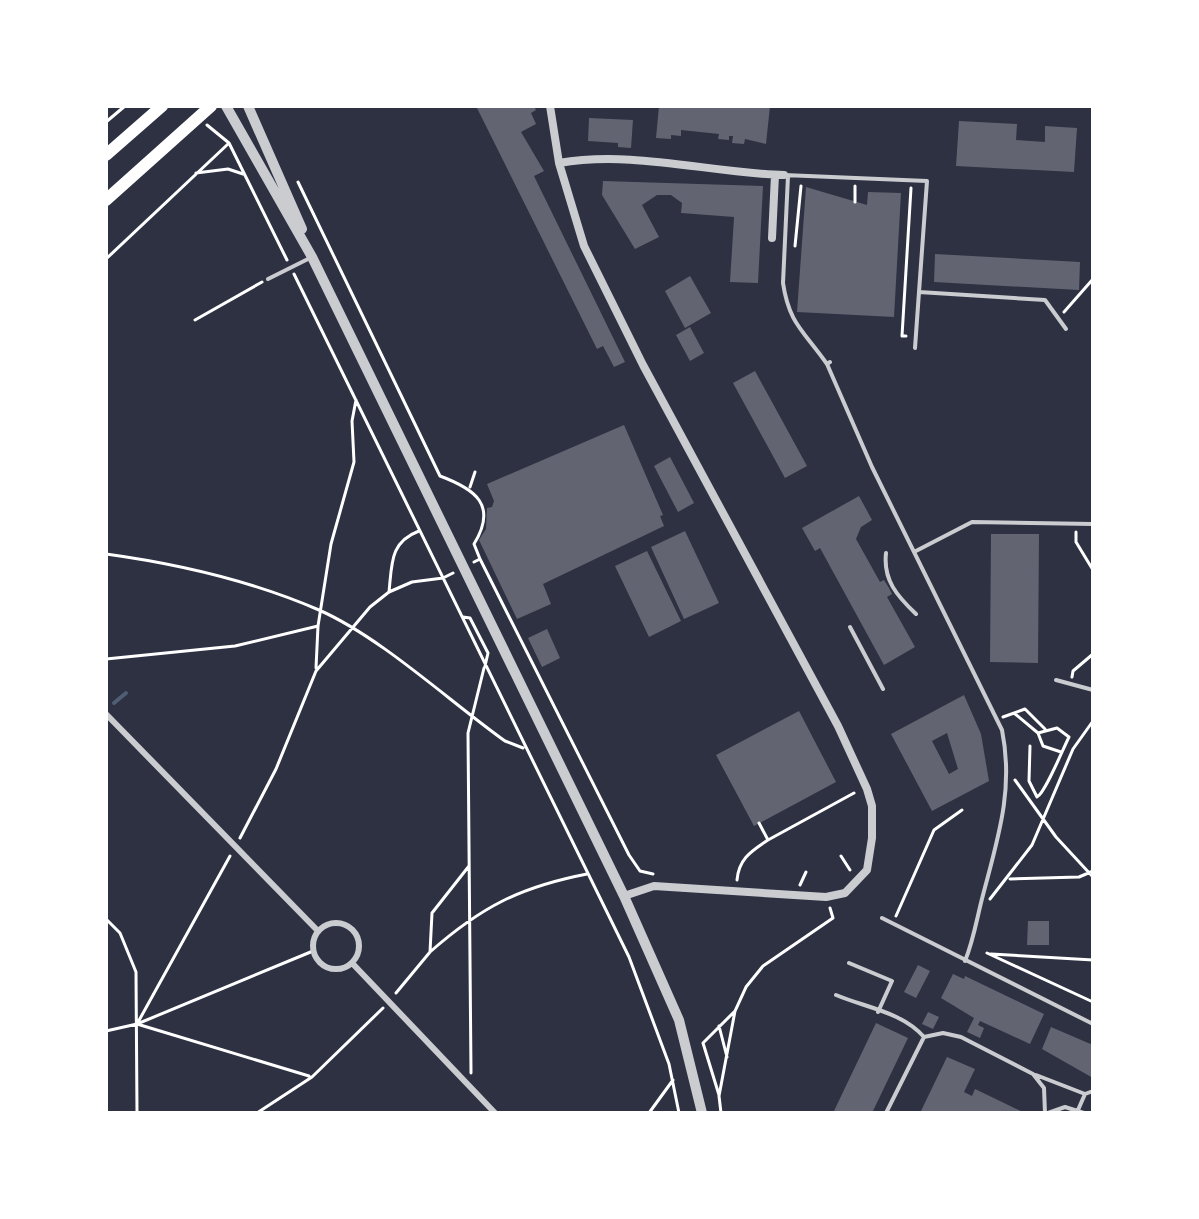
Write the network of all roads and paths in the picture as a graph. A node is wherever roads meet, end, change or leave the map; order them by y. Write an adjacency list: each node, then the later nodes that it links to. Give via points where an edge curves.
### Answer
1 (125, 106): 7 (path)
2 (162, 106): 10 (main road)
3 (211, 106): 19 (main road)
4 (226, 106): 23 (street)
5 (248, 106): 23 (street)
6 (550, 106): 11 (street)
7 (106, 122)
8 (213, 132): 9 (path)
9 (229, 143): 12 (path); 14 (path)
10 (106, 155)
11 (559, 163): 13 (street, via 648,162); 87 (street, via 584,246 867,789 871,855 860,881 845,893)
12 (196, 173): 14 (path, via 228,169); 24 (path)
13 (783, 175): 15 (lane); 22 (street); 40 (lane, via 783,283 793,322 828,363)
14 (246, 176): 25 (path)
15 (802, 176): 16 (lane); 21 (path)
16 (855, 178): 17 (lane); 20 (path)
17 (911, 180): 28 (lane, via 927,181); 32 (path, via 902,336)
18 (298, 182): 36 (path, via 440,476)
19 (106, 200)
20 (855, 202)
21 (798, 218)
22 (772, 238)
23 (312, 257): 25 (lane); 44 (street)
24 (106, 259)
25 (291, 269): 26 (lane); 34 (path)
26 (268, 279): 30 (path)
27 (1093, 279): 29 (path)
28 (919, 292): 29 (lane, via 1045,300); 32 (lane)
29 (1058, 318): 31 (lane)
30 (195, 320)
31 (1066, 329)
32 (916, 336): 33 (lane)
33 (915, 348)
34 (356, 400): 39 (path); 48 (path, via 354,462 331,544)
35 (475, 472): 36 (path)
36 (470, 487): 43 (path, via 483,509 481,533 474,544)
37 (1077, 524): 38 (lane); 40 (lane, via 972,522); 45 (path, via 1076,542)
38 (1093, 524)
39 (419, 531): 46 (path); 47 (path, via 402,537 394,549)
40 (914, 552): 70 (lane, via 999,724)
41 (886, 553): 49 (lane, via 888,580)
42 (106, 554): 48 (path, via 201,570)
43 (480, 559): 44 (path); 82 (path, via 629,855 640,871)
44 (463, 568): 46 (path); 86 (street)
45 (1093, 570)
46 (443, 578): 47 (path, via 424,578); 50 (path)
47 (389, 592): 53 (path)
48 (321, 611): 51 (path); 53 (path)
49 (916, 614)
50 (461, 617): 56 (path); 56 (path, via 470,618 488,653)
51 (318, 626): 55 (path, via 235,646); 57 (path)
52 (850, 627): 60 (lane)
53 (351, 629): 57 (path); 63 (path)
54 (1093, 654): 59 (path, via 1073,671)
55 (106, 659)
56 (485, 666): 63 (path); 68 (path)
57 (316, 671): 76 (path, via 276,769)
58 (1056, 680): 59 (lane)
59 (1071, 685): 61 (lane)
60 (883, 689)
61 (1093, 690)
62 (106, 714): 76 (street)
63 (471, 717): 68 (path); 89 (path)
64 (1093, 721): 73 (path, via 1073,749)
65 (1045, 729): 66 (path); 66 (path, via 1025,709 1010,712); 69 (path, via 1057,728 1069,737)
66 (1038, 733): 69 (path, via 1043,746)
67 (1030, 746): 69 (path, via 1029,781 1037,797)
68 (526, 749): 81 (path)
69 (1061, 752)
70 (1008, 770): 73 (path); 88 (lane, via 1005,814)
71 (854, 793): 75 (path)
72 (962, 810): 92 (path, via 934,830)
73 (1042, 819): 80 (path); 83 (path)
74 (759, 823): 75 (path)
75 (768, 840): 84 (path, via 745,855)
76 (235, 846): 93 (street); 104 (path)
77 (841, 856): 79 (path)
78 (806, 872): 85 (path)
79 (852, 873)
80 (1092, 873): 83 (path)
81 (587, 874): 89 (path, via 511,896); 112 (path, via 642,989)
82 (660, 874)
83 (1009, 879): 88 (path)
84 (737, 880)
85 (800, 885)
86 (624, 896): 87 (street, via 654,886); 122 (street, via 679,1020)
87 (826, 897): 102 (path, via 833,918 763,966)
88 (980, 906): 97 (lane)
89 (469, 918): 95 (path); 113 (path)
90 (882, 918): 92 (lane)
91 (106, 919): 104 (path, via 132,956)
92 (892, 923): 97 (lane)
93 (318, 931): 94 (street); 98 (street, via 332,923 353,931 359,947)
94 (313, 951): 98 (street, via 329,968); 104 (path)
95 (430, 952)
96 (1093, 960): 101 (path, via 987,953)
97 (965, 961): 105 (lane)
98 (352, 963): 113 (street)
99 (849, 963): 103 (lane, via 892,981)
100 (836, 995): 103 (lane)
101 (1093, 1002)
102 (735, 1011): 106 (path); 109 (path)
103 (878, 1012): 108 (lane, via 905,1019)
104 (137, 1024): 107 (path); 111 (path); 118 (path)
105 (1093, 1024)
106 (719, 1026): 109 (path); 116 (path, via 703,1043)
107 (106, 1031)
108 (924, 1037): 110 (lane, via 961,1037); 124 (lane)
109 (727, 1060): 116 (path)
110 (1033, 1074): 115 (lane); 125 (lane, via 1044,1088)
111 (312, 1077)
112 (673, 1080): 120 (path); 121 (path)
113 (471, 1089): 119 (street)
114 (1093, 1091): 115 (lane)
115 (1085, 1094): 117 (lane)
116 (719, 1096): 123 (path)
117 (1081, 1111): 125 (lane, via 1065,1107)
118 (137, 1113)
119 (495, 1113)
120 (649, 1113)
121 (679, 1113)
122 (702, 1113)
123 (721, 1113)
124 (886, 1113)
125 (1046, 1113)

